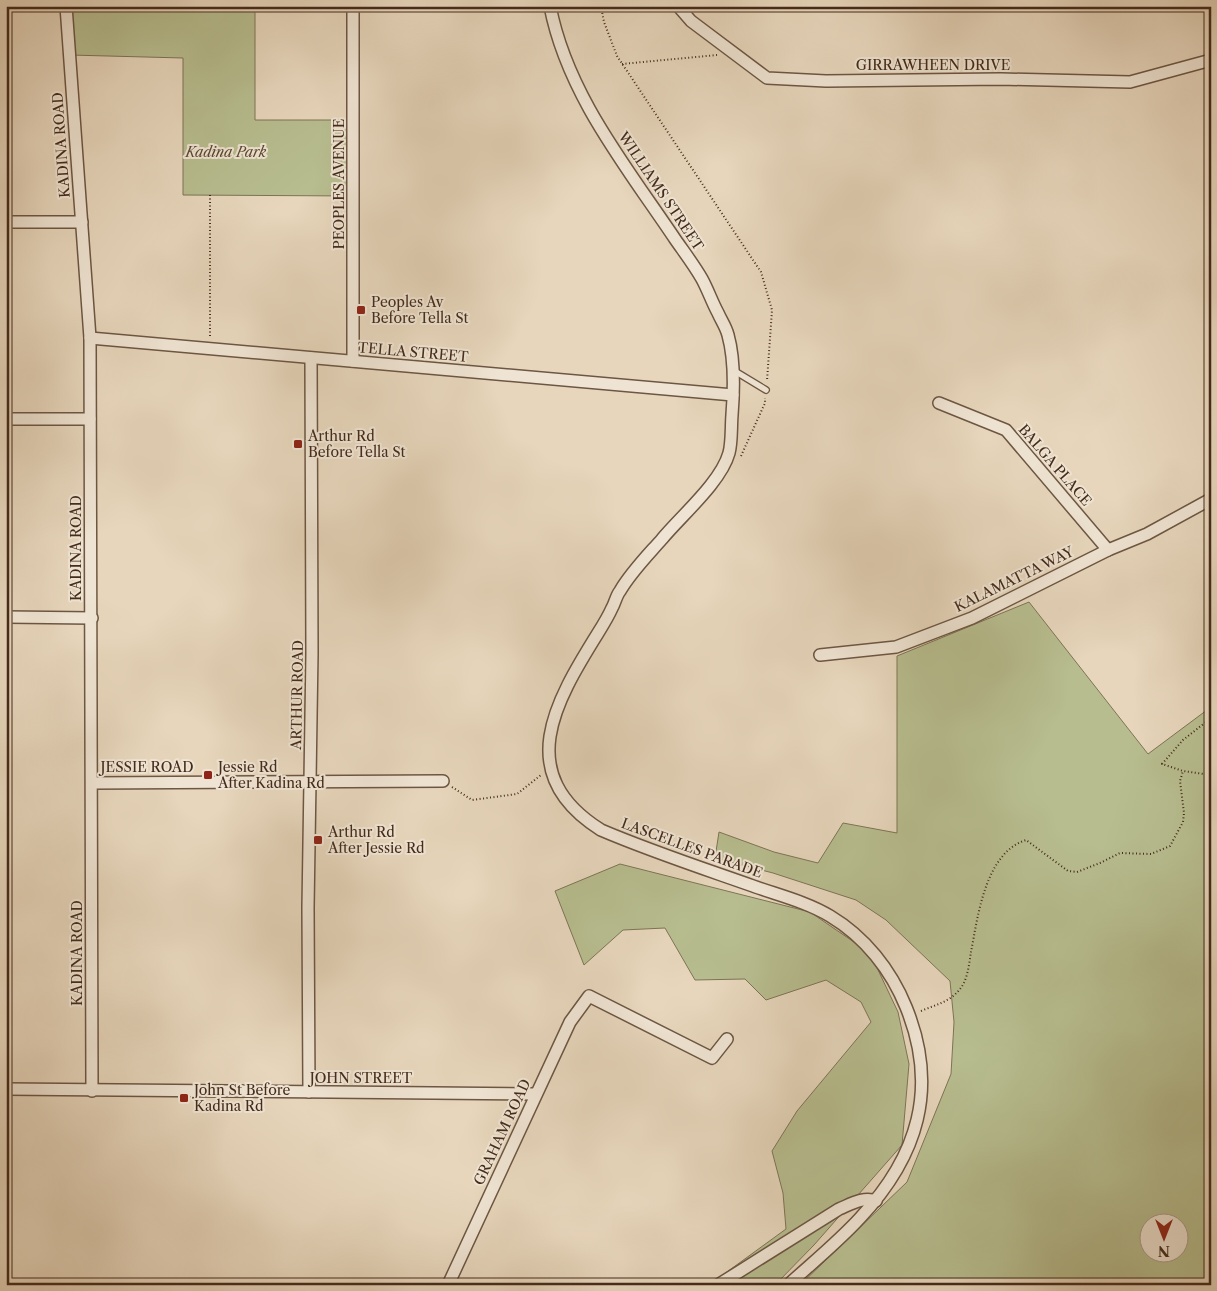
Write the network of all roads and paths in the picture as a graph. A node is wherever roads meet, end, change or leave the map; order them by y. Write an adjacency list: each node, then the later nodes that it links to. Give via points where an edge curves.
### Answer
1 (66, 6): 11 (street, KADINA ROAD)
2 (353, 6): 15 (street, PEOPLES AVENUE)
3 (550, 6): 16 (street, WILLIAMS STREET, via 563,58 578,90 701,278 728,334)
4 (601, 6): 8 (path, via 604,22)
5 (678, 6): 6 (street, GIRRAWHEEN DRIVE)
6 (735, 54): 7 (street, GIRRAWHEEN DRIVE, via 767,78 826,81 1001,79 1130,82); 8 (path)
7 (1211, 60)
8 (622, 64): 17 (path, via 761,272 772,310)
9 (210, 195): 13 (path)
10 (6, 222): 11 (street)
11 (82, 222): 12 (street, KADINA ROAD)
12 (90, 338): 13 (street, TELLA STREET); 21 (street, KADINA ROAD)
13 (210, 349): 14 (street, TELLA STREET)
14 (311, 358): 15 (street, TELLA STREET); 33 (street, ARTHUR ROAD)
15 (353, 361): 18 (street, TELLA STREET)
16 (732, 370): 17 (lane); 18 (street, WILLIAMS STREET)
17 (766, 390): 22 (path, via 765,403)
18 (733, 395): 29 (street, LASCELLES PARADE, via 729,453 716,478 619,592 572,674 551,723 548,745)
19 (939, 403): 24 (street, BALGA PLACE, via 1006,430)
20 (6, 419): 21 (street)
21 (90, 420): 26 (street, KADINA ROAD)
22 (738, 460)
23 (1211, 500): 24 (street, KALAMATTA WAY, via 1147,534)
24 (1108, 550): 27 (street, KALAMATTA WAY, via 972,618 896,647)
25 (6, 617): 26 (street)
26 (92, 618): 34 (street, KADINA ROAD)
27 (820, 655)
28 (1211, 718): 30 (path, via 1183,740 1162,764)
29 (551, 768): 32 (path, via 517,794 472,800); 35 (street, LASCELLES PARADE, via 573,809 600,830 804,904 854,932 873,951)
30 (1183, 771): 31 (path); 35 (path, via 1180,781 1183,822 1170,846 1151,854 1120,853 1077,872 1068,871 1026,840 1008,850 985,888 968,972 961,988 944,1003)
31 (1211, 775)
32 (443, 781): 33 (street, JESSIE ROAD)
33 (310, 782): 34 (street, JESSIE ROAD); 39 (street, ARTHUR ROAD)
34 (92, 783): 38 (street, KADINA ROAD)
35 (909, 1016): 41 (street, LASCELLES PARADE, via 922,1075 922,1101 900,1165)
36 (727, 1039): 40 (street, GRAHAM ROAD, via 712,1058 589,996 570,1022)
37 (6, 1090): 38 (street, JOHN STREET)
38 (92, 1090): 39 (street, JOHN STREET)
39 (308, 1092): 40 (street, JOHN STREET)
40 (535, 1094): 42 (street, GRAHAM ROAD)
41 (876, 1201): 43 (street, via 860,1200 839,1209); 44 (street, LASCELLES PARADE)
42 (448, 1285)
43 (718, 1285)
44 (788, 1285)

